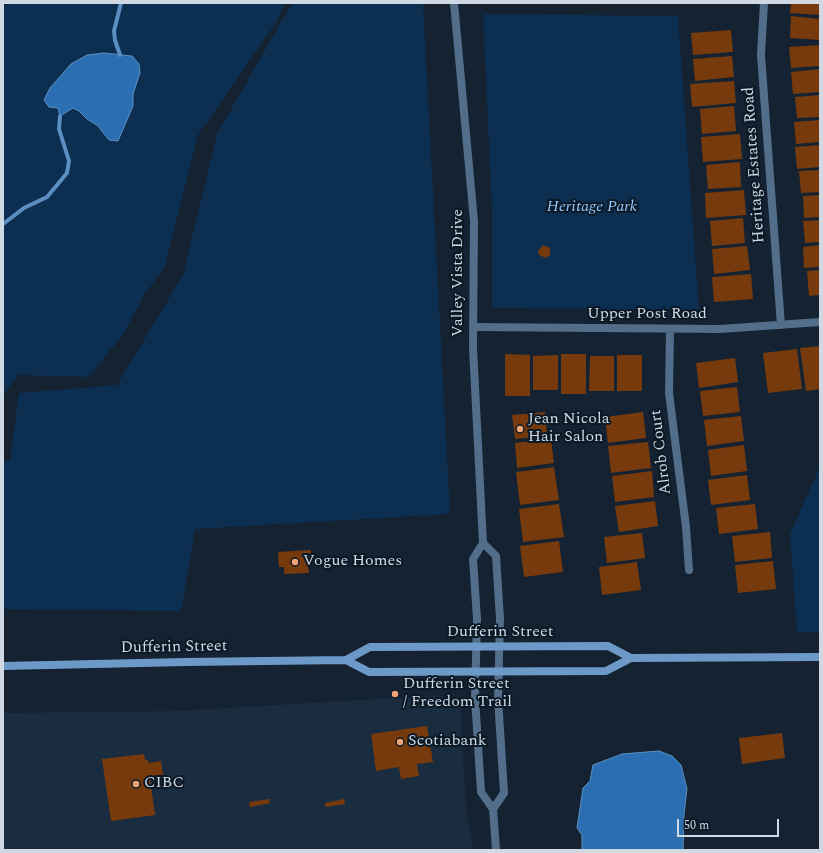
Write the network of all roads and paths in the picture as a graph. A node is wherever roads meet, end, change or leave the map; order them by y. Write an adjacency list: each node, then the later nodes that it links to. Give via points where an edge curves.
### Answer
1 (454, 3): 5 (street, Valley Vista Drive, via 474,221)
2 (764, 3): 4 (street, Heritage Estates Road, via 761,55)
3 (820, 322): 4 (street, Upper Post Road)
4 (781, 325): 6 (street, Upper Post Road)
5 (473, 327): 6 (street, Upper Post Road); 7 (street, Valley Vista Drive)
6 (670, 329): 8 (street, Alrob Court, via 669,393)
7 (483, 543): 9 (street, via 473,559); 10 (street, via 496,556)
8 (689, 570)
9 (476, 647): 10 (main road, Dufferin Street); 13 (main road, Dufferin Street, via 370,648); 15 (street)
10 (499, 647): 12 (main road, Dufferin Street, via 608,646); 16 (street)
11 (820, 657): 12 (main road, Dufferin Street)
12 (631, 658): 16 (main road, Dufferin Street, via 606,671)
13 (346, 660): 14 (main road, Dufferin Street); 15 (main road, Dufferin Street, via 369,672)
14 (3, 666)
15 (475, 671): 16 (main road, Dufferin Street); 17 (street, via 474,698 481,792)
16 (499, 671): 17 (street, via 498,698 504,793)
17 (493, 808): 18 (street)
18 (496, 850)

